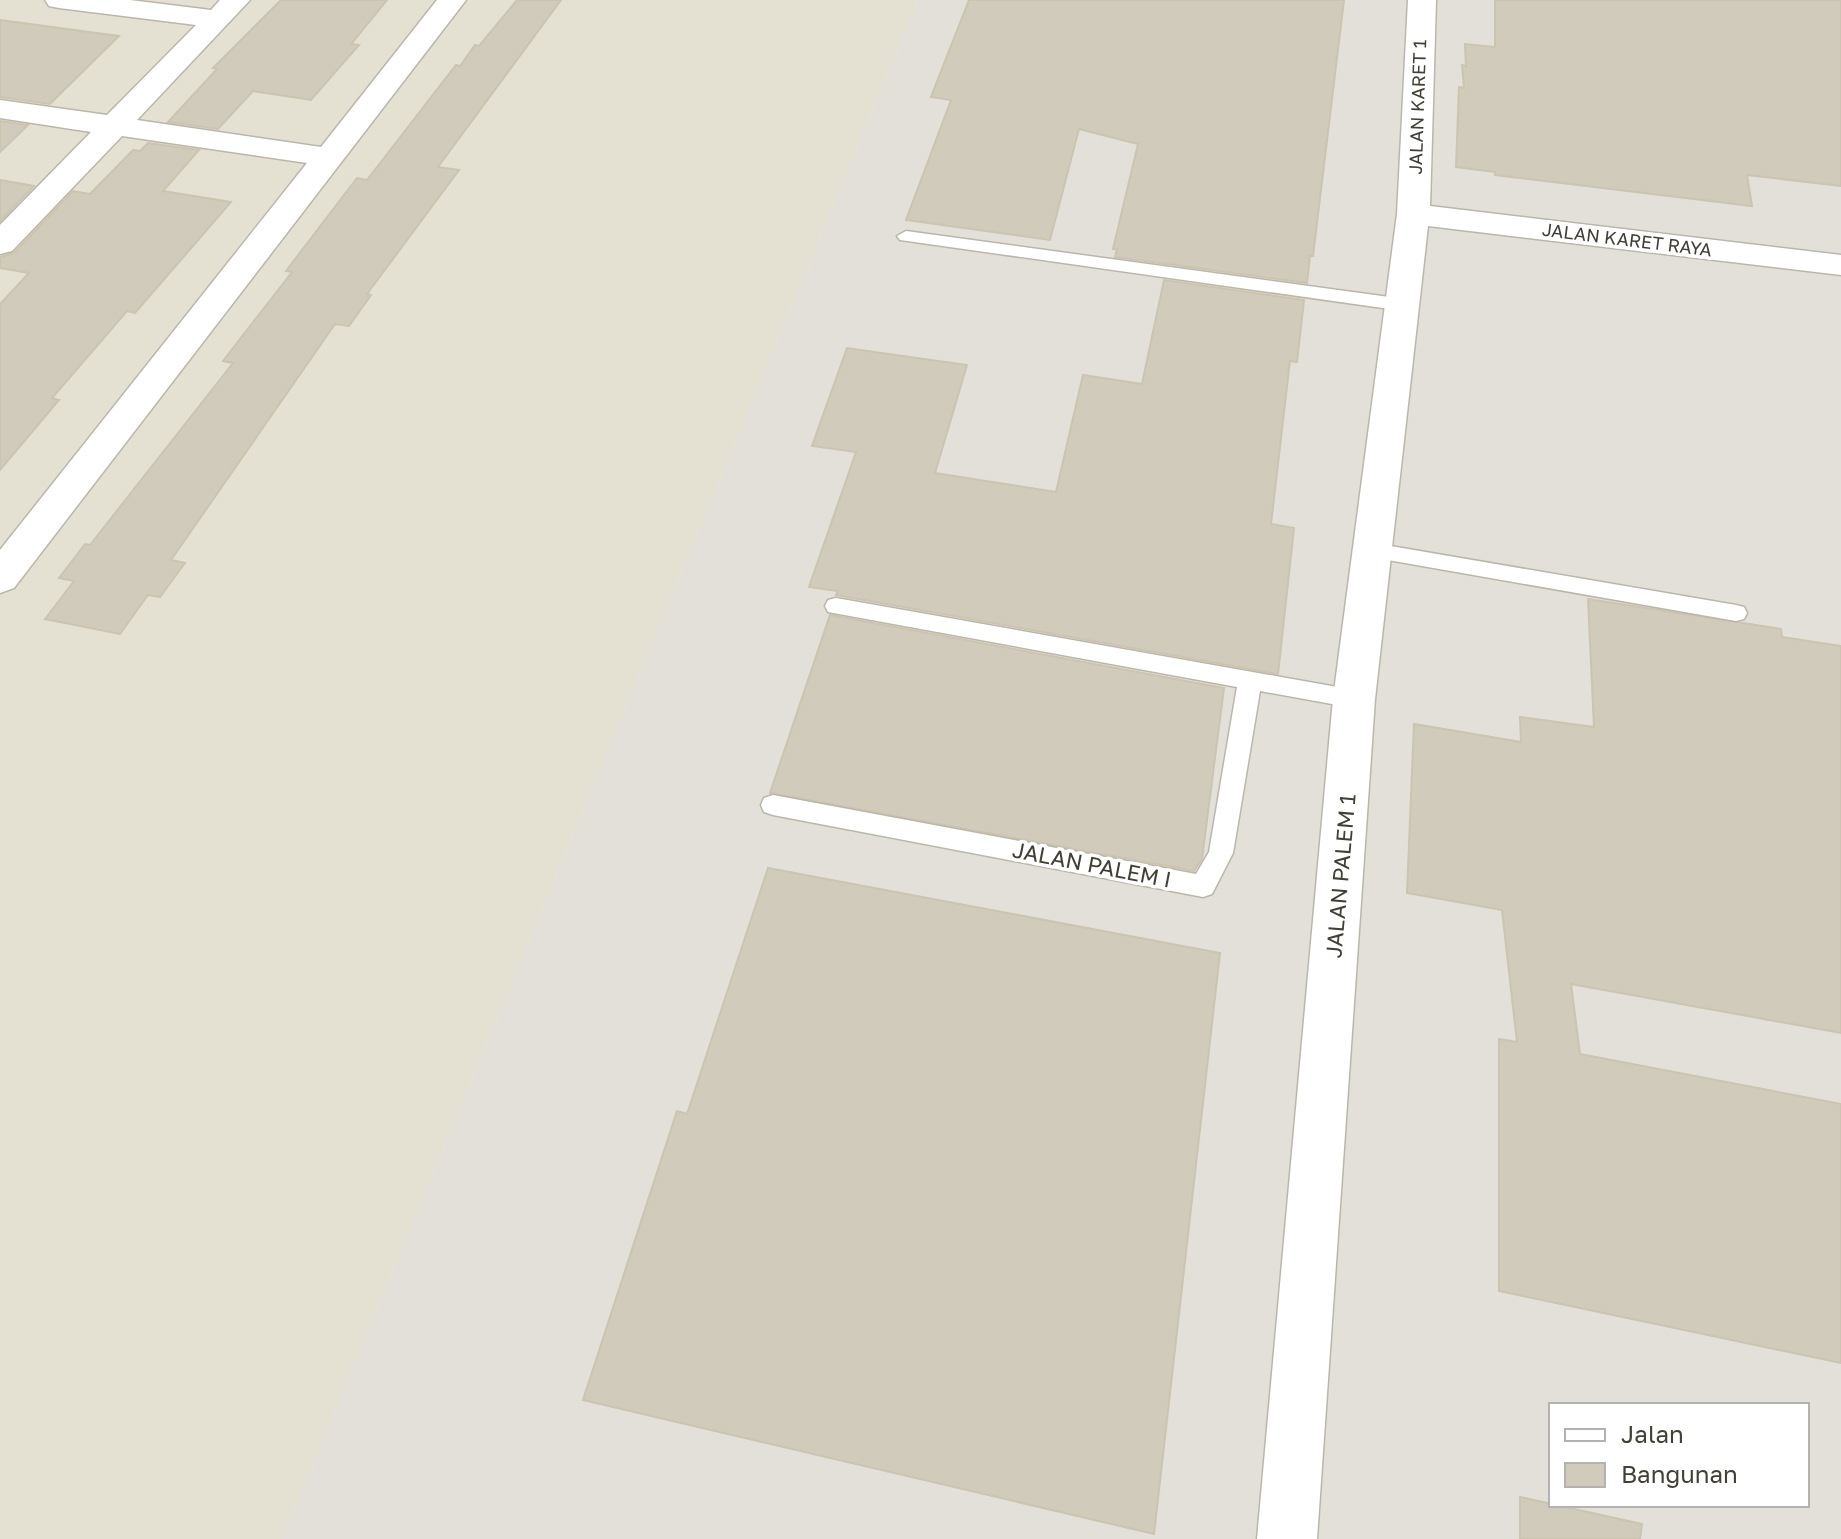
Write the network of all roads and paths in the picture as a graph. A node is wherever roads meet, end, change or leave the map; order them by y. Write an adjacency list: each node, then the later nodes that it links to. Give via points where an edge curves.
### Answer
1 (59, 0): 4 (street)
2 (452, 0): 7 (street)
3 (1422, 0): 8 (street, JALAN KARET 1)
4 (227, 10): 6 (street)
5 (0, 109): 6 (street)
6 (115, 126): 7 (street); 10 (street)
7 (328, 157): 14 (street)
8 (1413, 214): 11 (street, JALAN KARET RAYA); 12 (street, JALAN PALEM 1)
9 (906, 236): 12 (lane)
10 (0, 244)
11 (1841, 265)
12 (1404, 305): 13 (street, JALAN PALEM 1)
13 (1373, 551): 16 (lane); 18 (street, JALAN PALEM 1)
14 (0, 578)
15 (836, 606): 17 (lane)
16 (1736, 613)
17 (1250, 680): 18 (lane); 19 (lane, JALAN PALEM I, via 1221,853 1203,886)
18 (1354, 699): 20 (street, JALAN PALEM 1)
19 (773, 805)
20 (1287, 1539)

